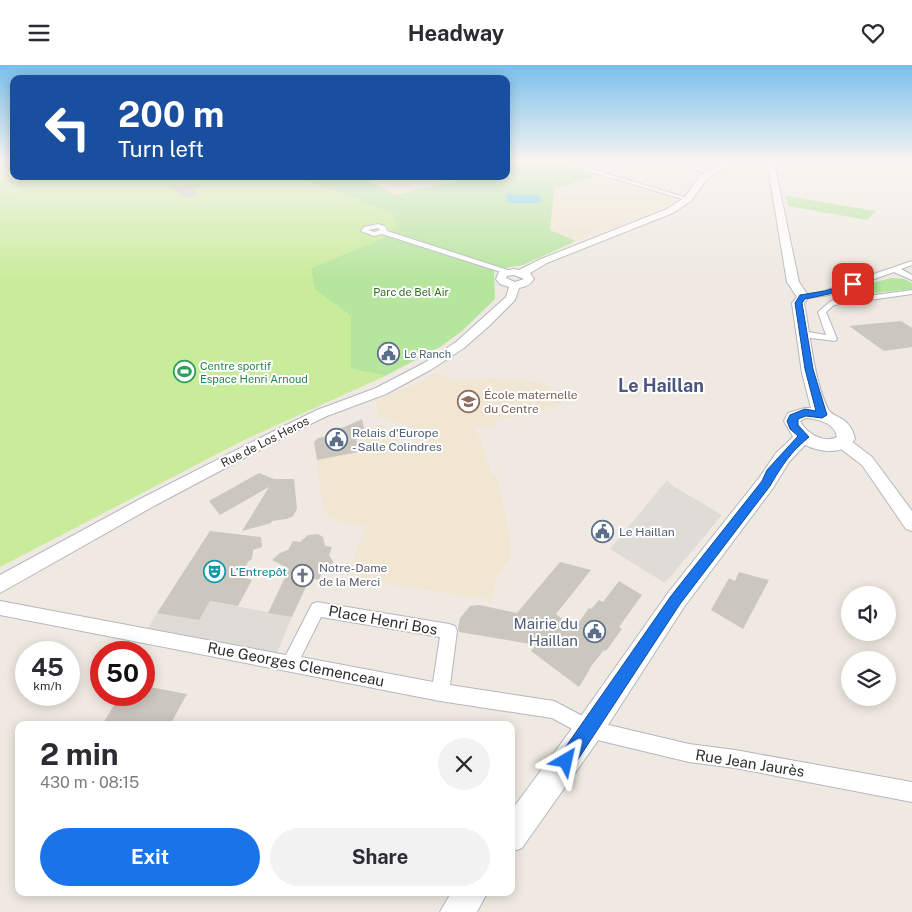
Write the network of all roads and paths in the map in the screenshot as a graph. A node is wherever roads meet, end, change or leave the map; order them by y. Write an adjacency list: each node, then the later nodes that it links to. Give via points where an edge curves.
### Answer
1 (685, 201): 6 (street, via 655,219 544,261)
2 (777, 201): 11 (main road, via 793,282)
3 (380, 233): 7 (street)
4 (912, 263): 5 (street)
5 (895, 269): 8 (street); 11 (street, via 826,293)
6 (522, 273): 7 (street); 9 (street, via 529,279)
7 (506, 274): 9 (street, via 502,281)
8 (912, 278)
9 (516, 285): 17 (street, Rue de Los Heros, via 511,298 485,324 436,361 381,391 322,413 278,435 140,506)
10 (912, 292): 12 (street, via 831,303 822,312 832,339)
11 (803, 297): 12 (main road, via 798,303)
12 (803, 334): 13 (main road)
13 (822, 415): 14 (main road, via 805,413 794,417 793,426); 15 (main road, via 843,428 846,439)
14 (804, 437): 15 (main road, via 821,444); 21 (main road, via 771,473 676,600)
15 (842, 442): 16 (street, via 866,461)
16 (912, 524)
17 (0, 585)
18 (0, 608): 19 (street, Rue Georges Clemenceau)
19 (290, 663): 20 (street, Rue Georges Clemenceau); 20 (street, Place Henri Bos, via 317,609 448,631)
20 (440, 692): 21 (street, Rue Georges Clemenceau, via 554,711)
21 (589, 729): 22 (street, Rue Jean Jaurès, via 689,753); 23 (main road)
22 (912, 791)
23 (515, 831)
24 (469, 896): 25 (main road)
25 (457, 912)

